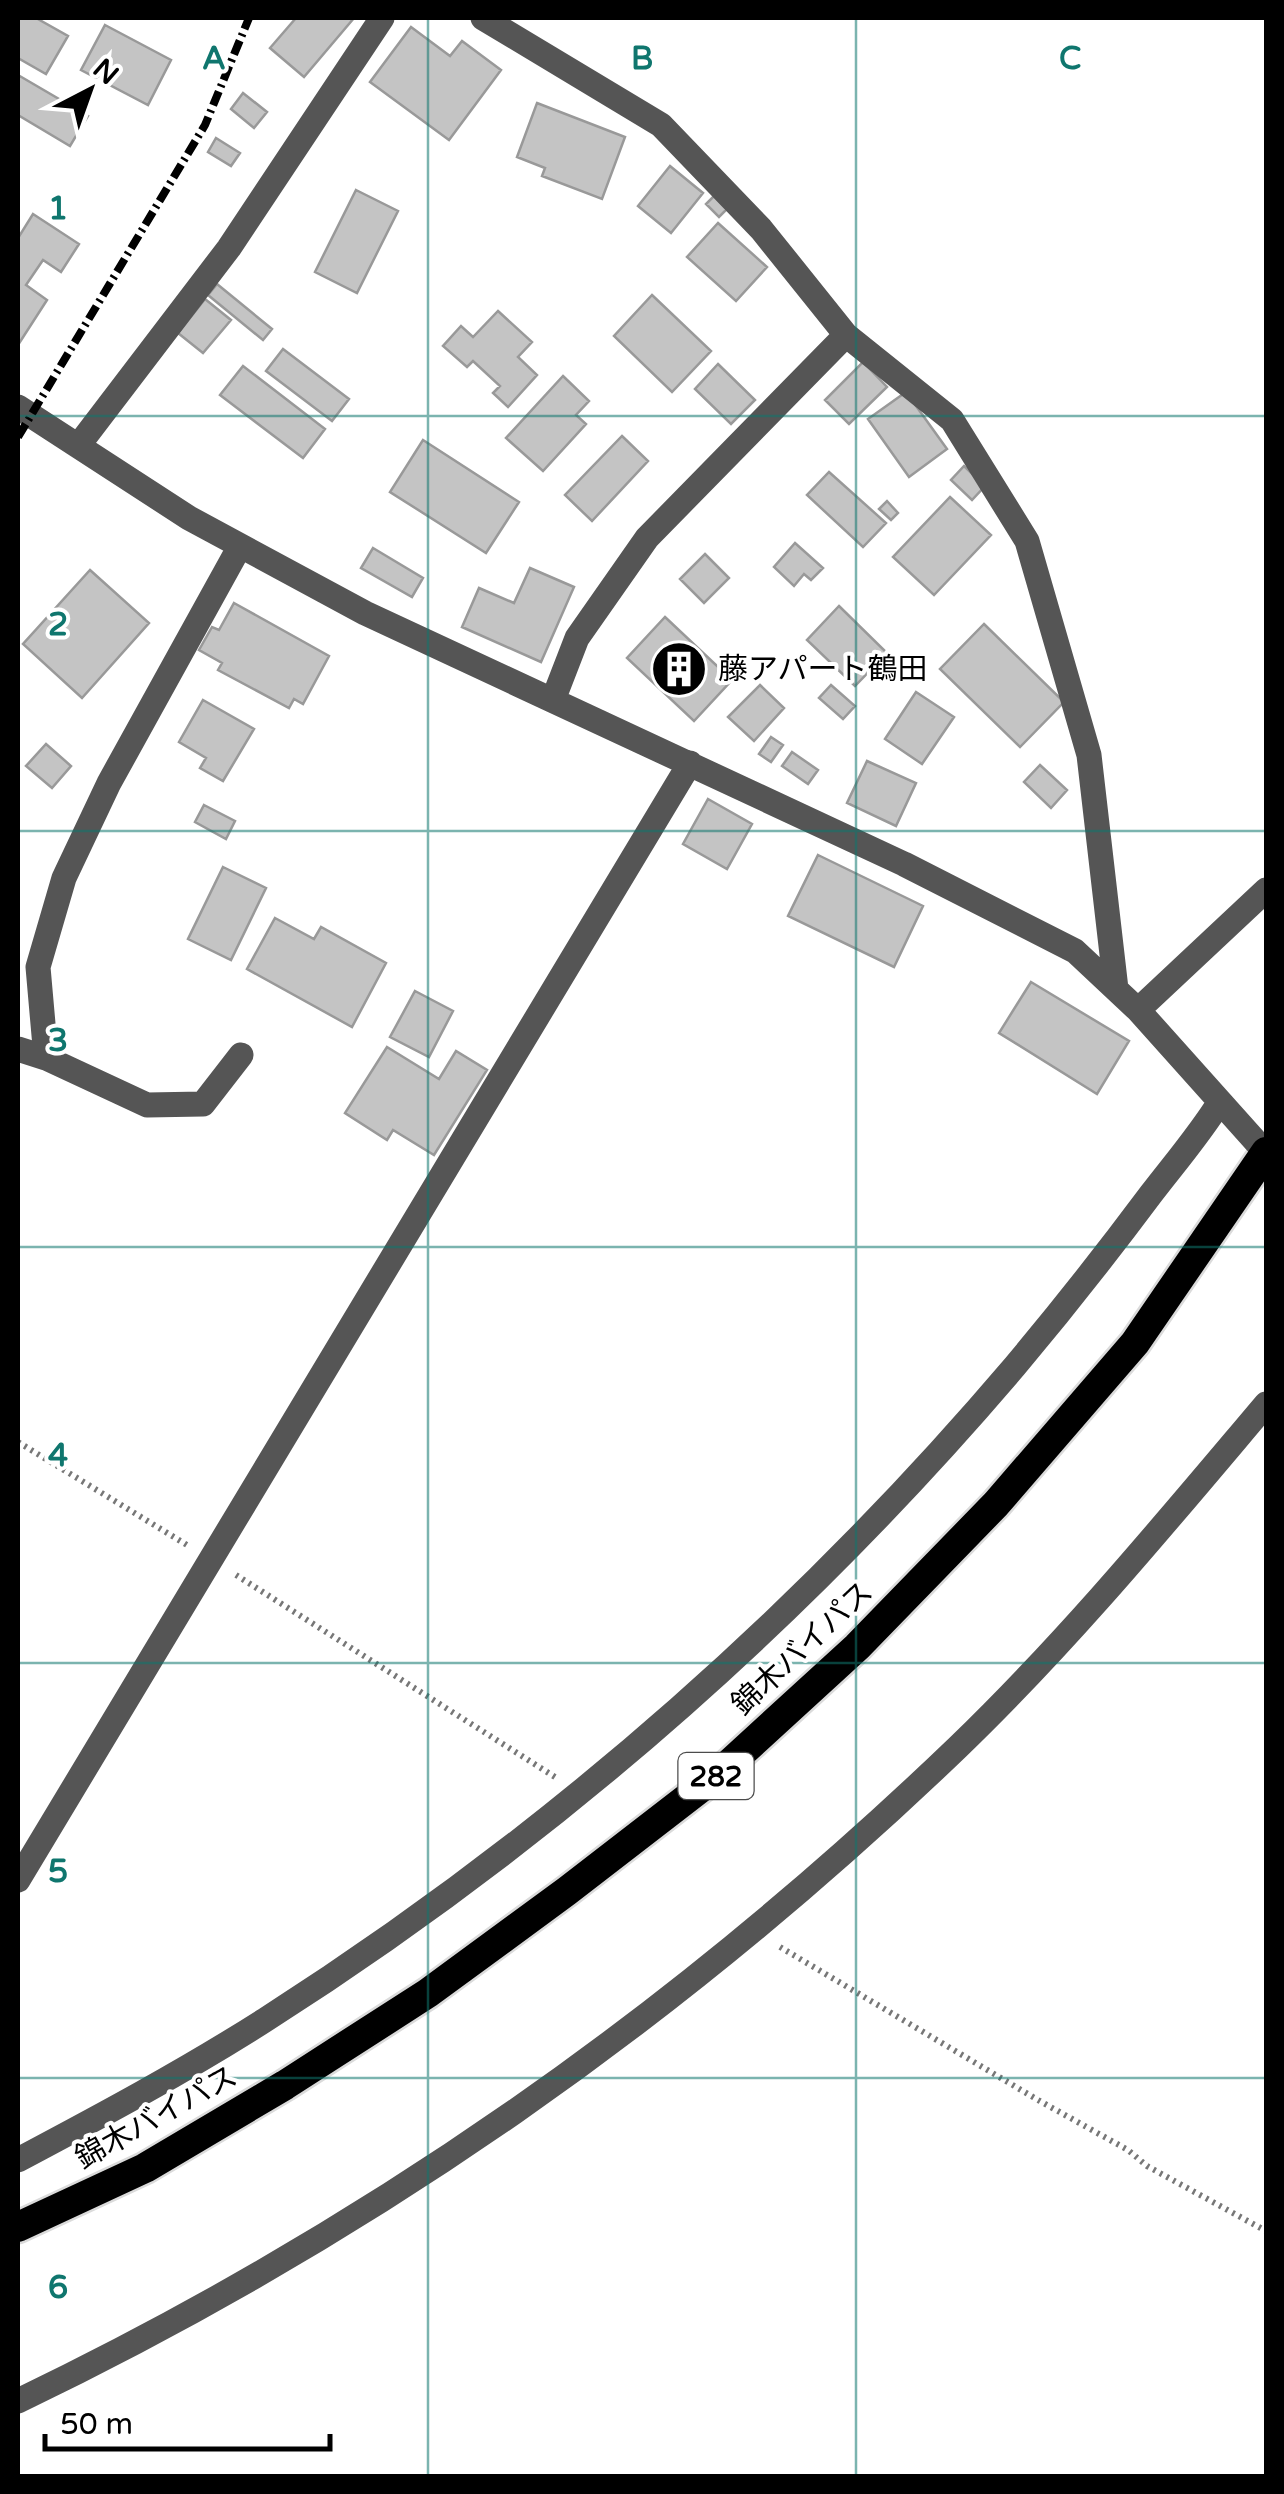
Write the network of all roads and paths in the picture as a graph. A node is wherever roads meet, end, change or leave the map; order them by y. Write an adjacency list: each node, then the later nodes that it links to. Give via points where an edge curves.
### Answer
1 (382, 18): 5 (street, via 229,248)
2 (484, 18): 3 (street, via 662,125 761,229)
3 (846, 334): 7 (street, via 647,538 578,638); 10 (street, via 952,420 1027,541 1088,755)
4 (18, 407): 5 (street)
5 (78, 446): 6 (street)
6 (240, 546): 7 (street); 14 (street, via 108,783 64,878 38,967)
7 (553, 700): 8 (street)
8 (690, 763): 10 (street, via 1075,951); 19 (street)
9 (1266, 890): 11 (street)
10 (1116, 989): 11 (street)
11 (1138, 1010): 15 (street)
12 (18, 1049): 14 (street)
13 (241, 1055): 14 (street, via 204,1104 147,1105)
14 (46, 1058)
15 (1218, 1103): 16 (street); 20 (street, via 1078,1292 944,1449 808,1591)
16 (1266, 1153): 24 (highway, 錦木バイパス / 282, via 1135,1343 996,1504 857,1648 716,1776 396,2014 145,2168)
17 (1266, 1404): 22 (street, via 1104,1594 960,1745)
18 (18, 1442): 19 (path)
19 (211, 1560): 20 (path); 21 (street)
20 (580, 1793): 23 (street, via 397,1933 278,2012)
21 (18, 1880)
22 (753, 1930): 25 (path); 26 (street, via 521,2110 377,2205 233,2290)
23 (18, 2160)
24 (18, 2227)
25 (1266, 2231)
26 (18, 2401)

